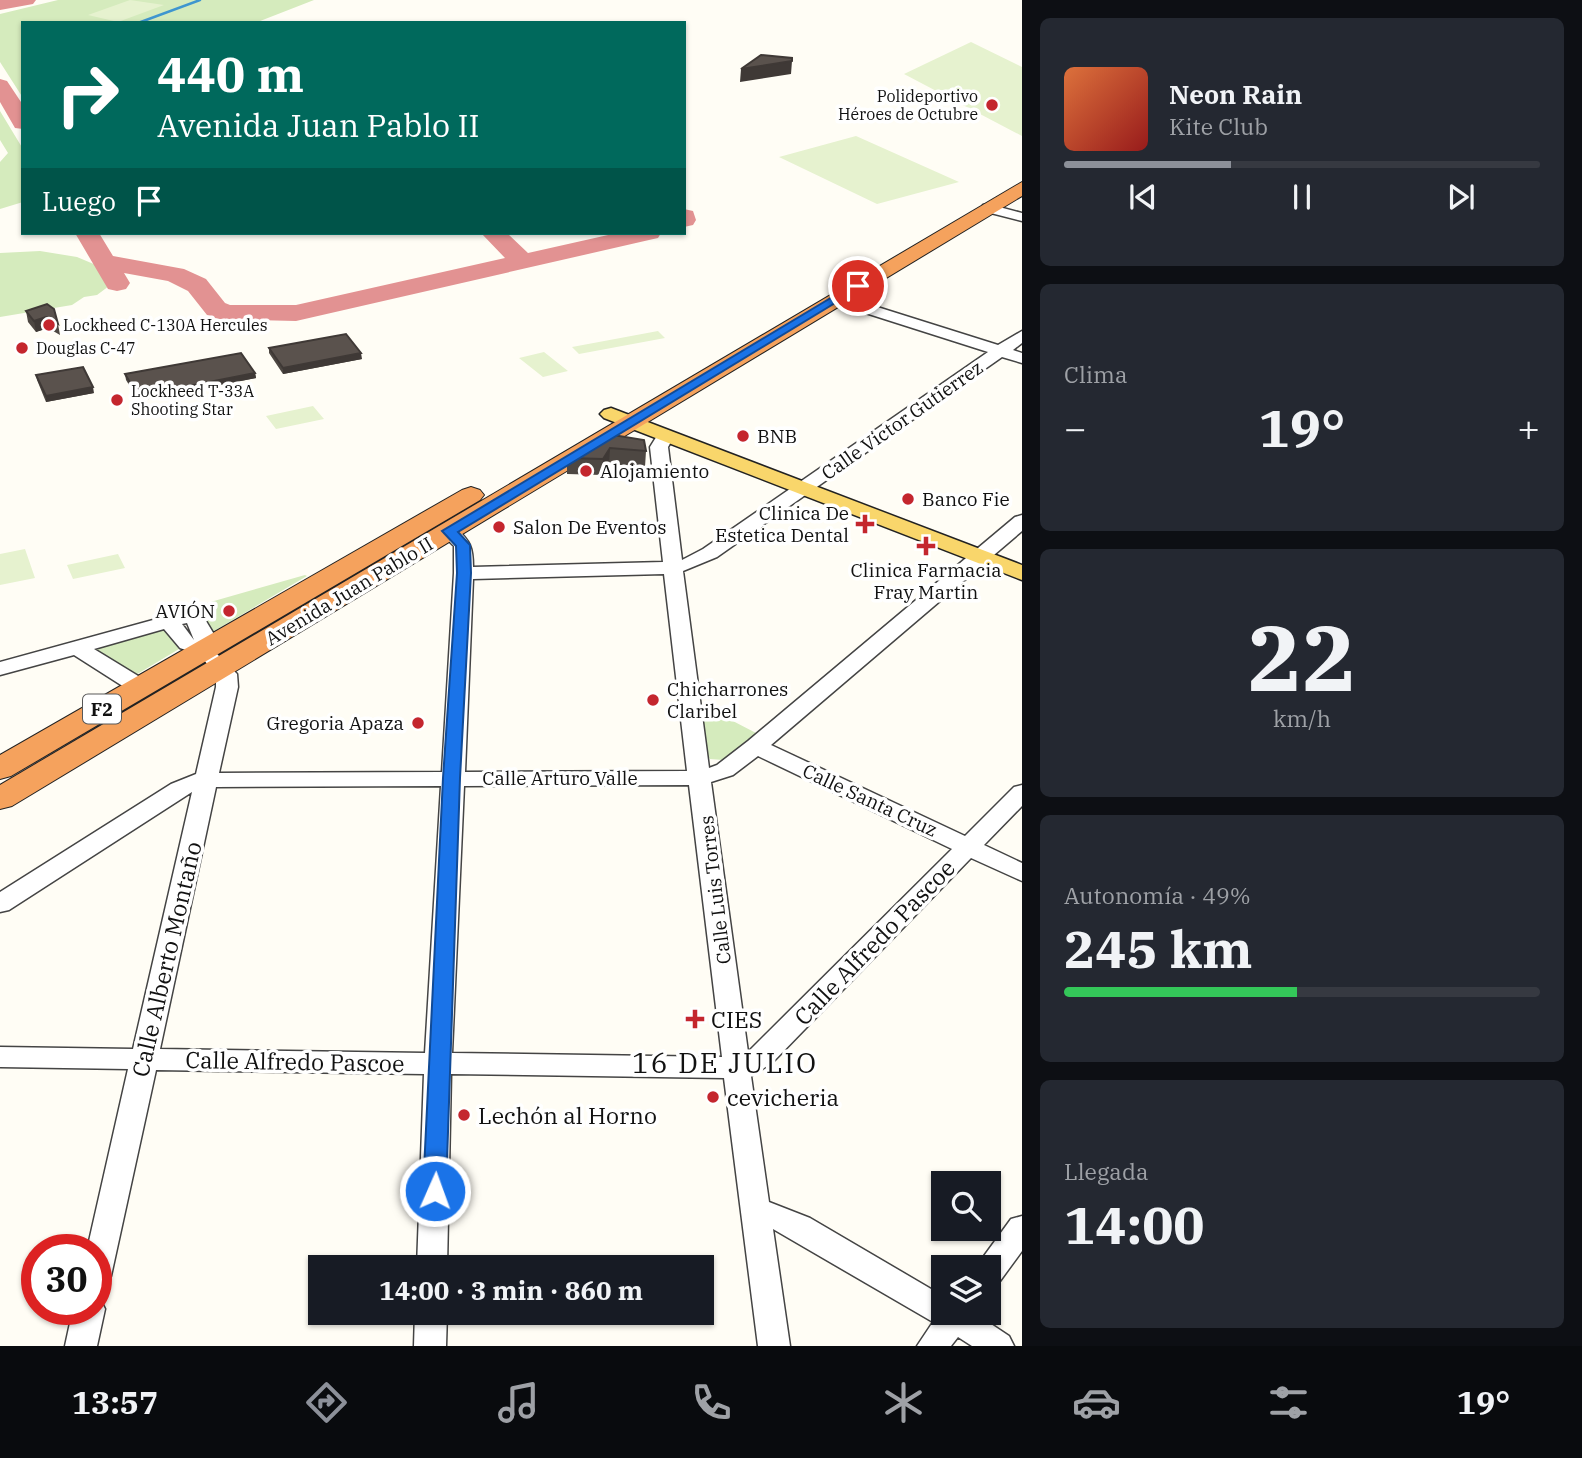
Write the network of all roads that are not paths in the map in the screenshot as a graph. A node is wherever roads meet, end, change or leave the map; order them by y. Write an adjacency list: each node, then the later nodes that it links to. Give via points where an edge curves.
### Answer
1 (1022, 175): 9 (highway, Avenida Juan Pablo II / F2)
2 (1022, 188): 3 (highway, Avenida Juan Pablo II / F2)
3 (988, 208): 4 (street); 5 (highway, Avenida Juan Pablo II / F2)
4 (1022, 217)
5 (836, 299): 7 (street); 9 (highway, Avenida Juan Pablo II / F2)
6 (1022, 336): 7 (street, Calle Victor Gutierrez)
7 (1000, 351): 8 (street); 11 (street, Calle Victor Gutierrez)
8 (1022, 358)
9 (630, 412): 10 (main road); 11 (main road); 13 (highway, Avenida Juan Pablo II / F2); 21 (highway, Avenida Juan Pablo II / F2)
10 (666, 435): 11 (main road); 16 (street, Calle Luis Torres, via 659,447)
11 (811, 482): 14 (main road); 16 (street, Calle Victor Gutierrez, via 710,553)
12 (1022, 521): 14 (street, Calle Arturo Valle)
13 (449, 531): 17 (street, via 463,545); 21 (highway, Avenida Juan Pablo II / F2)
14 (986, 550): 15 (main road); 18 (main road); 24 (street, Calle Arturo Valle)
15 (1022, 556)
16 (674, 568): 17 (street, Calle Victor Gutierrez); 28 (street, Calle Luis Torres)
17 (464, 573): 27 (street)
18 (1022, 573)
19 (170, 622): 20 (street); 21 (street, via 182,642); 21 (street, Calle Alberto Montaño, via 193,615)
20 (75, 646): 22 (street); 23 (street)
21 (213, 659): 23 (highway, Avenida Juan Pablo II / F2); 26 (street, Calle Alberto Montaño, via 227,687); 30 (highway, Avenida Juan Pablo II / F2)
22 (0, 669)
23 (140, 687): 25 (highway, Avenida Juan Pablo II / F2)
24 (756, 746): 28 (street, Calle Arturo Valle, via 725,770); 31 (street, Calle Santa Cruz)
25 (0, 769)
26 (208, 778): 27 (street, Calle Arturo Valle); 33 (street, Calle Arturo Valle, via 179,789); 35 (street, Calle Alberto Montaño)
27 (452, 778): 28 (street, Calle Arturo Valle); 36 (street)
28 (701, 778): 37 (street, Calle Luis Torres)
29 (1022, 792): 31 (street, Calle Alfredo Pascoe)
30 (0, 799)
31 (968, 846): 32 (street, Calle Santa Cruz); 37 (street, Calle Alfredo Pascoe, via 762,1056)
32 (1022, 873)
33 (0, 904)
34 (0, 1057): 35 (street, Calle Alfredo Pascoe)
35 (144, 1058): 36 (street, Calle Alfredo Pascoe); 40 (street, Calle Alberto Montaño)
36 (438, 1064): 37 (street, Calle Alfredo Pascoe); 41 (street)
37 (736, 1069): 38 (street, Calle Luis Torres)
38 (756, 1214): 43 (street, via 799,1227); 50 (street, Calle Luis Torres)
39 (1022, 1228): 42 (street)
40 (105, 1234)
41 (432, 1255)
42 (1001, 1256)
43 (931, 1303)
44 (86, 1325): 48 (street)
45 (431, 1325): 49 (street)
46 (944, 1325): 51 (street)
47 (966, 1325): 52 (street)
48 (81, 1346)
49 (430, 1346)
50 (774, 1346)
51 (933, 1346)
52 (998, 1346)

